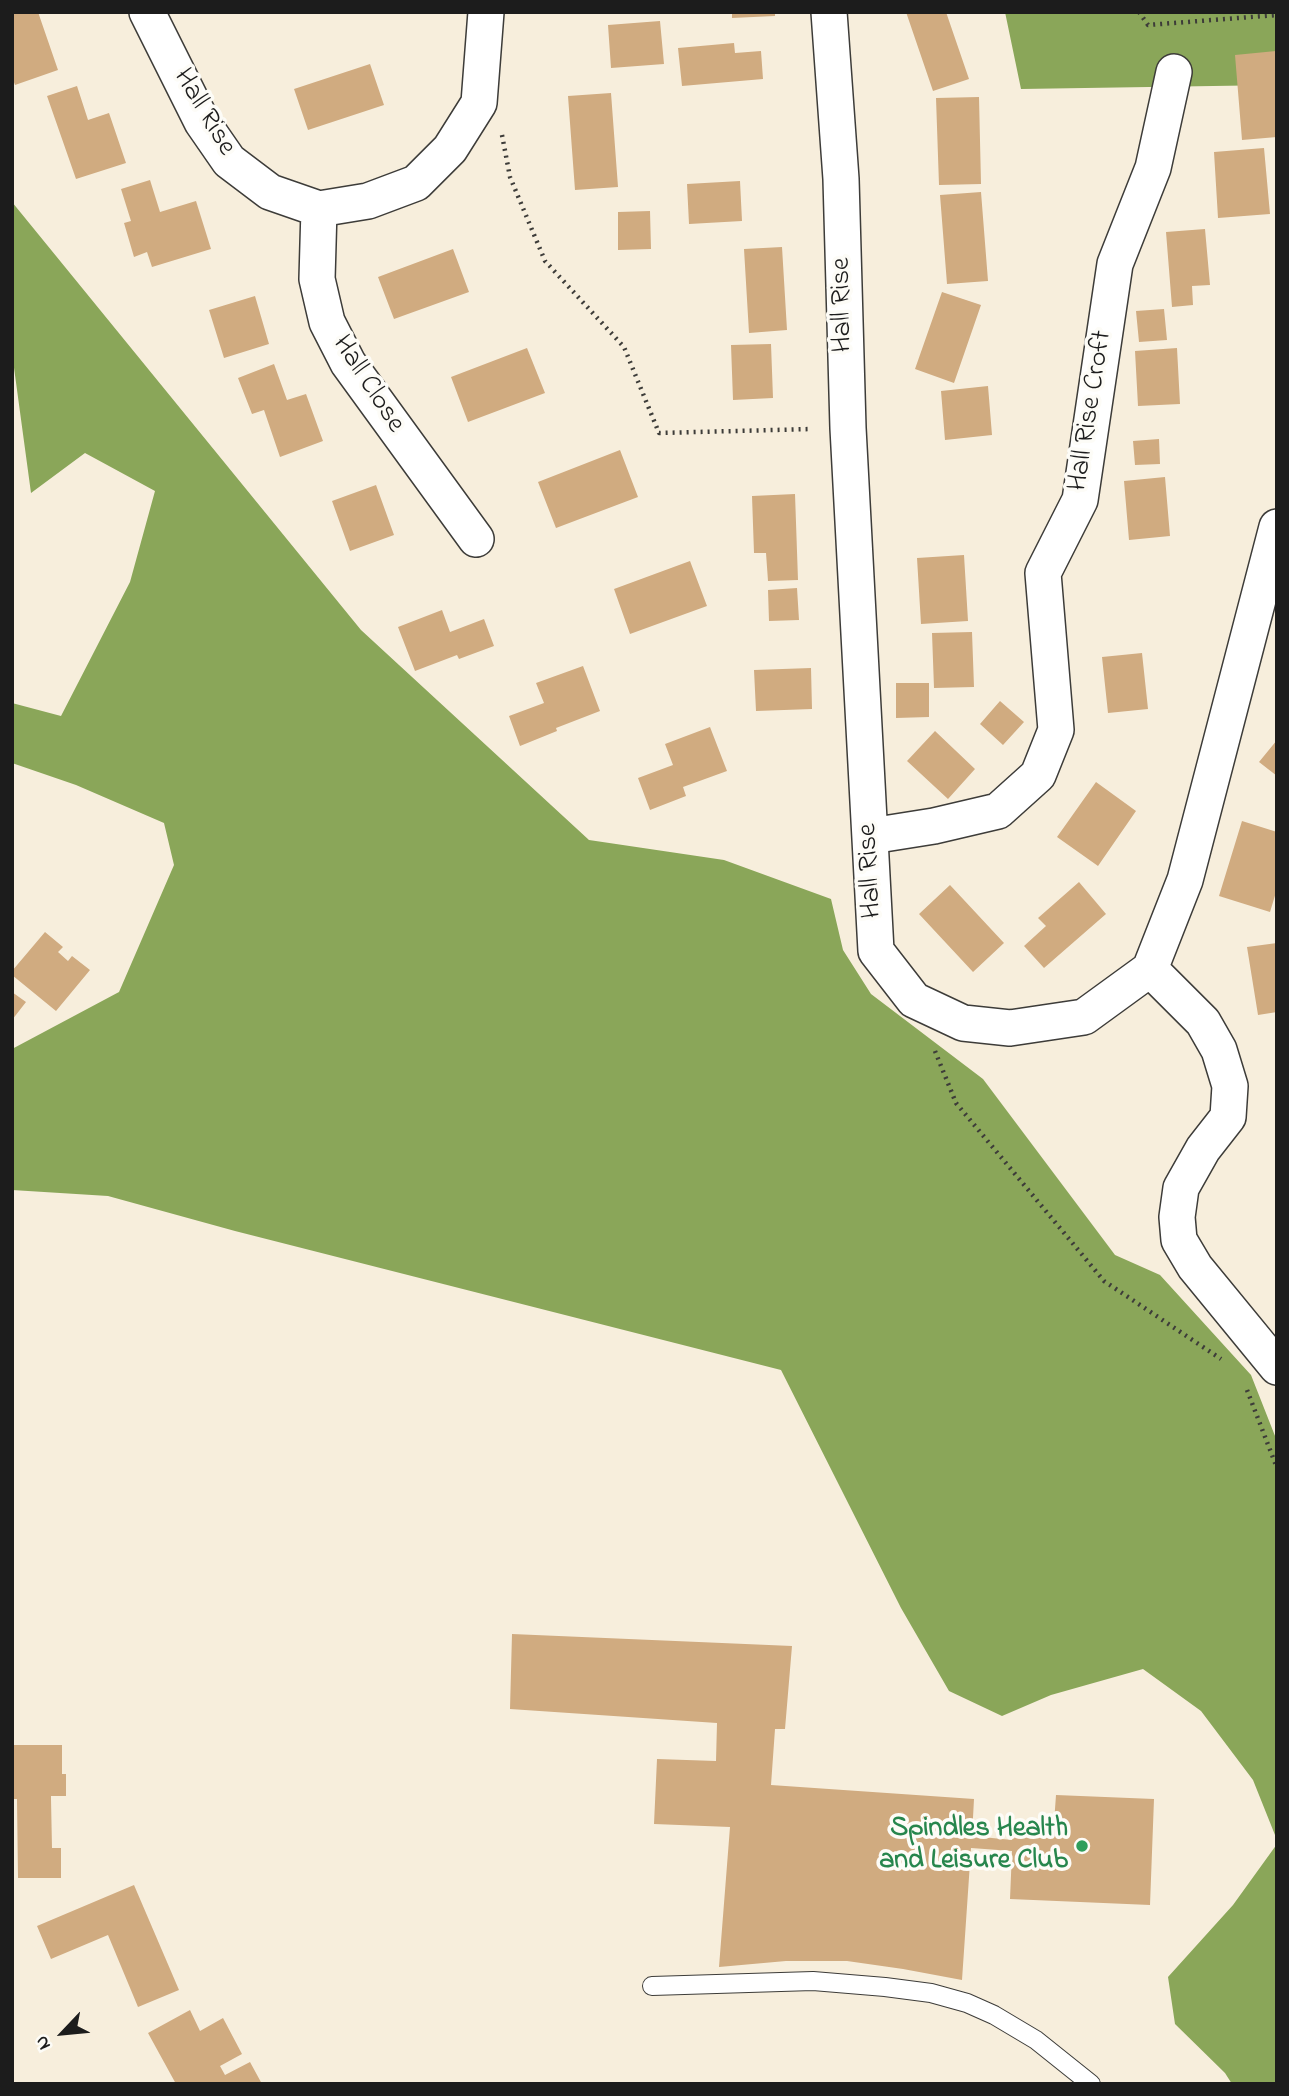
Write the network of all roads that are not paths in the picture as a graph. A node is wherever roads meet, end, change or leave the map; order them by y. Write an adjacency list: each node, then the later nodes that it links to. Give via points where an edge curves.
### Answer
1 (147, 12): 5 (street, Hall Rise, via 202,122 229,161 270,192)
2 (486, 12): 5 (street, Hall Rise, via 479,103 450,149 416,183 368,201)
3 (829, 12): 8 (street, Hall Rise)
4 (1174, 72): 8 (street, Hall Rise Croft, via 1153,168 1115,264 1080,499 1043,573 1056,730 1038,775 998,811)
5 (319, 209): 7 (street, Hall Close, via 317,279 327,322 348,363)
6 (1277, 527): 9 (street, via 1185,880)
7 (476, 539)
8 (871, 836): 9 (street, Hall Rise, via 876,951 914,999 950,1017 963,1023 1010,1028 1084,1017)
9 (1150, 969): 10 (street, via 1203,1022 1219,1050 1230,1086 1228,1117 1181,1188 1179,1240 1195,1267)
10 (1277, 1367)
11 (652, 1986): 12 (lane, via 813,1981 931,1993 994,2015 1036,2039)
12 (1091, 2084)

